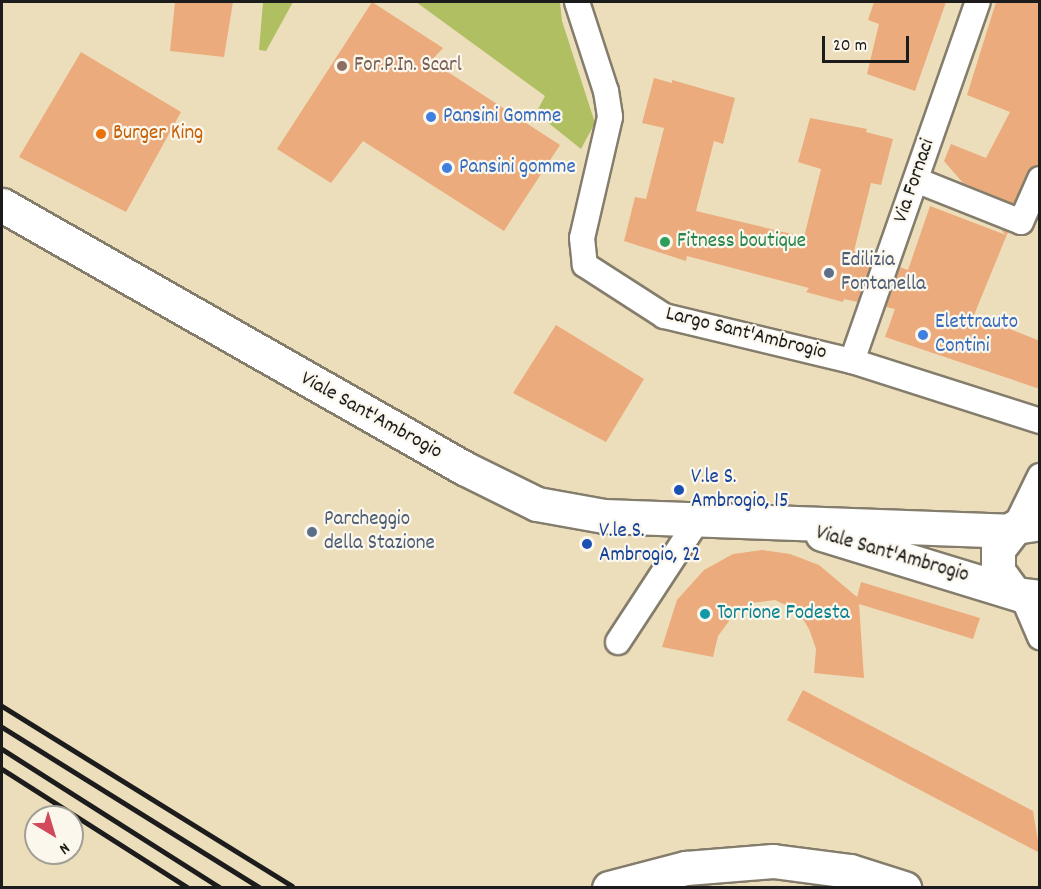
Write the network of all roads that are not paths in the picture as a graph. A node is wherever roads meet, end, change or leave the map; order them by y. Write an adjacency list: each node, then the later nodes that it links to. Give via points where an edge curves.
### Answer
1 (577, 2): 6 (street, Largo Sant'Ambrogio, via 606,92 610,117 582,238 585,265 664,316)
2 (978, 2): 4 (street, Via Fornaci)
3 (1040, 179): 4 (street, via 1021,222)
4 (916, 180): 6 (street, Via Fornaci)
5 (2, 205): 9 (main road, Viale Sant'Ambrogio, via 500,488 570,512)
6 (852, 361): 7 (street, Largo Sant'Ambrogio)
7 (1040, 421)
8 (1037, 487): 11 (street)
9 (699, 518): 10 (main road, Viale Sant'Ambrogio); 14 (street)
10 (774, 520): 11 (main road, Viale Sant'Ambrogio); 12 (main road, Viale Sant'Ambrogio)
11 (1021, 527): 12 (main road, Viale Sant'Ambrogio, via 997,560 1003,581)
12 (1024, 594): 13 (street)
13 (1040, 637)
14 (618, 642)
15 (609, 888): 16 (main road, via 686,868 773,861 850,871)
16 (904, 888)

